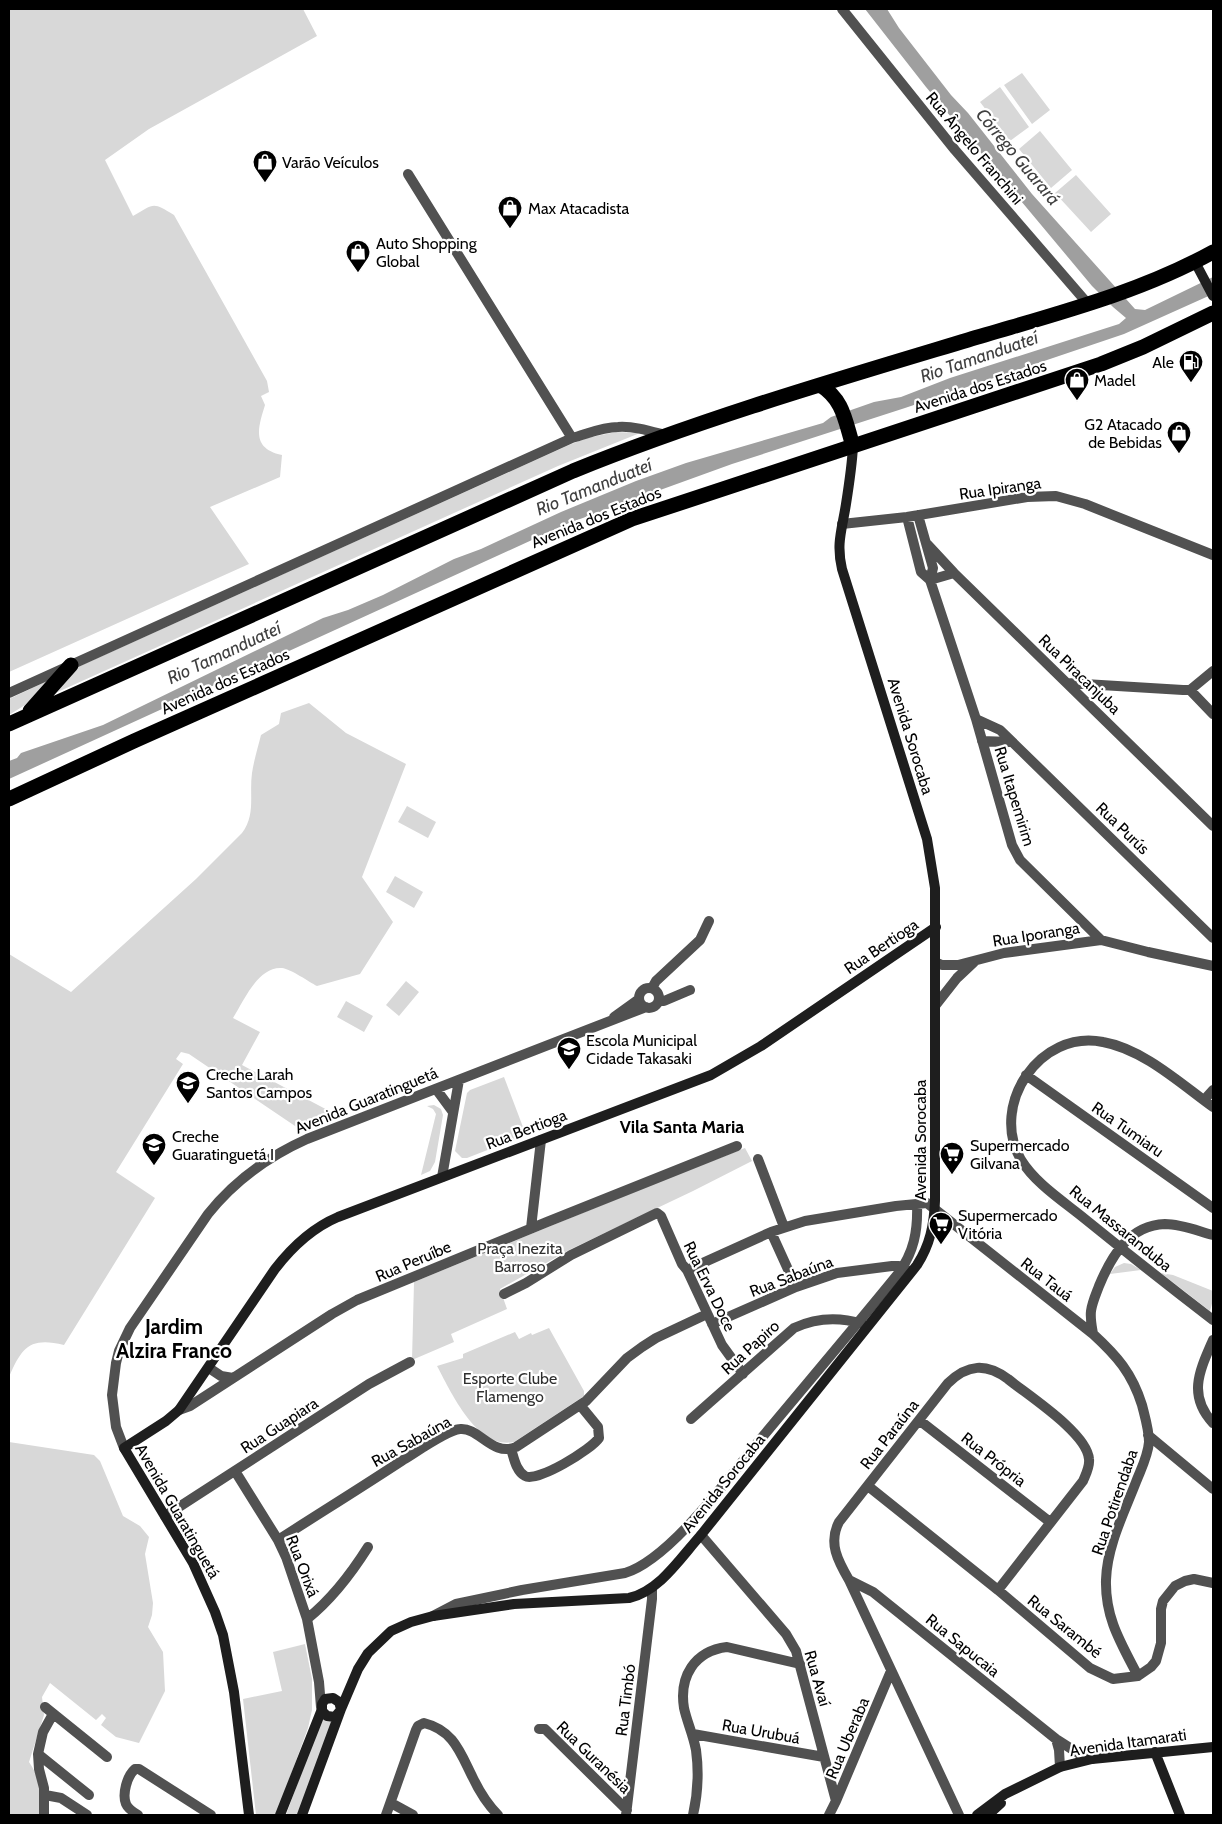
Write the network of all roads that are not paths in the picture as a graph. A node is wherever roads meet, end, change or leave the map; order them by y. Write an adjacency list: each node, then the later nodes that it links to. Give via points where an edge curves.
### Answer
1 (842, 9): 6 (street, Rua Ângelo Franchini, via 971,169)
2 (408, 174): 10 (street)
3 (1213, 252): 4 (highway)
4 (1198, 268): 5 (street); 6 (highway)
5 (1213, 296)
6 (1092, 303): 8 (highway)
7 (1213, 313): 11 (highway, Avenida dos Estados, via 1101,364)
8 (820, 385): 9 (highway); 11 (highway, via 839,402)
9 (667, 435): 10 (street, via 635,427 618,427); 25 (highway, via 573,471)
10 (572, 438): 19 (street)
11 (851, 440): 14 (street, Avenida Sorocaba); 30 (highway, Avenida dos Estados, via 632,519)
12 (918, 515): 13 (street, Rua Ipiranga); 15 (street, Rua Itapemirim); 16 (street, Rua Ipiranga, via 1056,496 1085,504)
13 (907, 517): 14 (street, Rua Ipiranga); 18 (street, Rua Itapemirim, via 921,572)
14 (842, 524): 33 (street, Avenida Sorocaba, via 838,552 842,569 927,839 935,888)
15 (926, 543): 17 (street, Rua Piracanjuba); 18 (street, Rua Itapemirim, via 932,568)
16 (1213, 555)
17 (954, 573): 18 (street); 21 (street, Rua Piracanjuba)
18 (930, 580): 26 (street, Rua Itapemirim)
19 (70, 665): 23 (street); 25 (highway)
20 (1213, 672): 22 (street)
21 (1068, 683): 22 (street); 31 (street, Rua Piracanjuba)
22 (1190, 690): 24 (street)
23 (9, 693)
24 (1213, 714)
25 (27, 715): 27 (highway)
26 (976, 719): 28 (street, Rua Itapemirim); 29 (street, Rua Purús, via 1000,730)
27 (9, 724)
28 (982, 740): 29 (street); 35 (street, Rua Itapemirim, via 1014,852)
29 (1010, 742): 34 (street, Rua Purús)
30 (9, 799)
31 (1213, 826)
32 (709, 921): 39 (street, via 700,940)
33 (936, 927): 37 (street, Avenida Sorocaba); 53 (street, Rua Bertioga, via 762,1046 711,1075)
34 (1213, 938)
35 (1101, 940): 36 (street, Rua Iporanga); 38 (street, Rua Itapemirim)
36 (976, 960): 37 (street, Rua Iporanga, via 949,966); 43 (street, Rua Iporanga)
37 (936, 962): 43 (street, Avenida Sorocaba)
38 (1213, 966)
39 (652, 988): 41 (street, via 644,988); 42 (street, via 658,993)
40 (690, 990): 42 (street)
41 (639, 999): 44 (street); 45 (street, Avenida Guaratinguetá)
42 (659, 1000): 44 (street, via 654,1007)
43 (935, 1006): 59 (street, Avenida Sorocaba)
44 (646, 1008): 45 (street, Avenida Guaratinguetá)
45 (607, 1022): 47 (street, Avenida Guaratinguetá)
46 (1026, 1075): 50 (street, Rua Massaranduba, via 1039,1060 1059,1046 1073,1041 1102,1041 1138,1055); 58 (street, Rua Tumiaru); 64 (street, Rua Massaranduba, via 1016,1095 1012,1125 1021,1159 1037,1180)
47 (459, 1080): 48 (street, Avenida Guaratinguetá); 52 (street)
48 (436, 1088): 52 (street); 85 (street, Avenida Guaratinguetá, via 284,1149 253,1169 218,1202 130,1328 119,1351 112,1385 112,1406)
49 (1213, 1090): 50 (street)
50 (1204, 1100): 51 (street, Rua Massaranduba)
51 (1213, 1107)
52 (453, 1112): 56 (street)
53 (541, 1140): 56 (street, Rua Bertioga); 61 (street)
54 (737, 1146): 61 (street, Rua Peruíbe)
55 (758, 1159): 60 (street)
56 (442, 1178): 76 (street, Rua Bertioga, via 314,1230 275,1268)
57 (917, 1204): 59 (street, Rua Tauá, via 927,1204); 60 (street, via 820,1218); 66 (street, via 917,1231)
58 (1213, 1208)
59 (935, 1210): 66 (street, Avenida Sorocaba, via 928,1245 921,1259); 73 (street, Rua Tauá)
60 (784, 1227): 62 (street)
61 (531, 1228): 78 (street, Rua Peruíbe, via 350,1304)
62 (772, 1232): 65 (street); 67 (street)
63 (1213, 1235): 64 (street, via 1164,1224 1143,1229)
64 (1120, 1247): 70 (street, Rua Massaranduba); 73 (street, via 1107,1266 1095,1296 1091,1310)
65 (687, 1270): 68 (street, Rua Erva Doce, via 661,1216 654,1213); 69 (street, Rua Erva Doce)
66 (907, 1270): 67 (street, Rua Sabaúna, via 892,1266 853,1270); 72 (street, Avenida Sorocaba)
67 (796, 1287): 71 (street, Rua Sabaúna)
68 (504, 1294)
69 (707, 1314): 71 (street, Rua Erva Doce); 79 (street, via 642,1347)
70 (1213, 1320)
71 (712, 1324): 77 (street, Rua Erva Doce, via 722,1345)
72 (863, 1325): 77 (street, Rua Papiro, via 826,1320 802,1324); 92 (street, Avenida Sorocaba); 99 (street, Avenida Sorocaba, via 698,1514 648,1562 625,1573 456,1604)
73 (1094, 1334): 84 (street, Rua Potirendaba, via 1127,1370 1138,1392)
74 (1213, 1340): 83 (street, via 1200,1368 1198,1387 1201,1404)
75 (410, 1362): 87 (street, Rua Guapiara, via 369,1384)
76 (209, 1368): 78 (street, via 221,1376); 80 (street, Rua Bertioga)
77 (743, 1374): 81 (street, Rua Papiro)
78 (233, 1378): 80 (street, Rua Peruíbe)
79 (580, 1405): 86 (street); 86 (street, via 600,1431 600,1438 591,1447 559,1467 528,1477 518,1469)
80 (179, 1410): 85 (street, Rua Peruíbe)
81 (691, 1419)
82 (919, 1420): 88 (street, Rua Paraúna); 91 (street, Rua Própria); 91 (street, Rua Paraúna, via 948,1383 962,1371 982,1367 1008,1379 1074,1431 1090,1458 1083,1481)
83 (1213, 1423)
84 (1148, 1434): 89 (street); 103 (street, Rua Potirendaba, via 1147,1455 1112,1545 1106,1579 1109,1616)
85 (124, 1448): 90 (street, Avenida Guaratinguetá)
86 (511, 1449): 93 (street, Rua Sabaúna, via 493,1446 467,1430 455,1430)
87 (236, 1471): 90 (street, Rua Guapiara); 93 (street, Rua Orixá)
88 (868, 1486): 95 (street, Rua Paraúna, via 839,1522 834,1534 837,1558); 98 (street, Rua Sarambé)
89 (1213, 1489)
90 (165, 1516): 132 (street, Avenida Guaratinguetá, via 206,1589 223,1635 234,1692)
91 (1050, 1522): 98 (street, Rua Paraúna)
92 (701, 1534): 97 (street, Avenida Sorocaba); 101 (street, Rua Avaí, via 786,1634)
93 (278, 1540): 100 (street, Rua Orixá)
94 (368, 1547): 100 (street, via 350,1575)
95 (849, 1580): 102 (street, Rua Paraúna); 113 (street, Rua Sapucaia, via 873,1592)
96 (1213, 1583): 103 (street, via 1194,1579 1175,1586 1169,1592 1161,1609 1156,1661)
97 (652, 1588): 99 (street, Avenida Sorocaba, via 629,1598 514,1604); 127 (street, Rua Timbó)
98 (998, 1590): 103 (street, Rua Sarambé, via 1090,1668 1114,1679)
99 (433, 1616): 105 (street, Avenida Sorocaba, via 411,1622 382,1638 364,1659)
100 (307, 1619): 104 (street, Rua Orixá)
101 (800, 1664): 112 (street, via 727,1647 705,1654 696,1660 688,1673 683,1690 684,1710); 117 (street, Rua Avaí)
102 (891, 1671): 124 (street, Rua Uberaba); 140 (street, Rua Paraúna)
103 (1138, 1676)
104 (319, 1682): 106 (street, Rua Orixá); 108 (street, Rua Orixá)
105 (352, 1684): 106 (street, Avenida Sorocaba); 109 (street, Avenida Sorocaba)
106 (332, 1698): 108 (street, via 326,1699); 109 (street, via 339,1702)
107 (44, 1707): 110 (street)
108 (322, 1708): 109 (street, via 330,1717 337,1716); 133 (street)
109 (341, 1710): 134 (street, Avenida Sorocaba)
110 (53, 1714): 116 (street, via 43,1732); 118 (street)
111 (539, 1729): 127 (street, Rua Guranésia, via 545,1729)
112 (693, 1734): 117 (street, Rua Urubuá); 138 (street, via 698,1787)
113 (1056, 1739): 119 (street, Rua Sapucaia); 120 (street)
114 (1213, 1747): 115 (street, Avenida Itamarati)
115 (1155, 1752): 119 (street, Avenida Itamarati); 143 (street)
116 (38, 1754): 122 (street); 123 (street)
117 (824, 1757): 124 (street, Rua Avaí)
118 (107, 1758)
119 (1092, 1759): 120 (street, Avenida Itamarati)
120 (1060, 1767): 121 (street, Avenida Itamarati)
121 (1021, 1786): 141 (street, Avenida Itamarati, via 996,1799); 142 (street, Avenida Itamarati)
122 (45, 1795): 128 (street); 129 (street, via 61,1798)
123 (89, 1795)
124 (836, 1801): 139 (street, Rua Uberaba)
125 (390, 1803): 135 (street); 136 (street); 137 (street, via 416,1730 420,1724 430,1725 458,1746 485,1800)
126 (197, 1812): 130 (street, via 135,1769 130,1774 125,1798 129,1808); 131 (street)
127 (626, 1813)
128 (44, 1815)
129 (86, 1815)
130 (138, 1815)
131 (211, 1815)
132 (249, 1815)
133 (280, 1815)
134 (302, 1815)
135 (386, 1815)
136 (412, 1815)
137 (498, 1815)
138 (693, 1815)
139 (829, 1815)
140 (959, 1815)
141 (976, 1815)
142 (988, 1815)
143 (1180, 1815)

